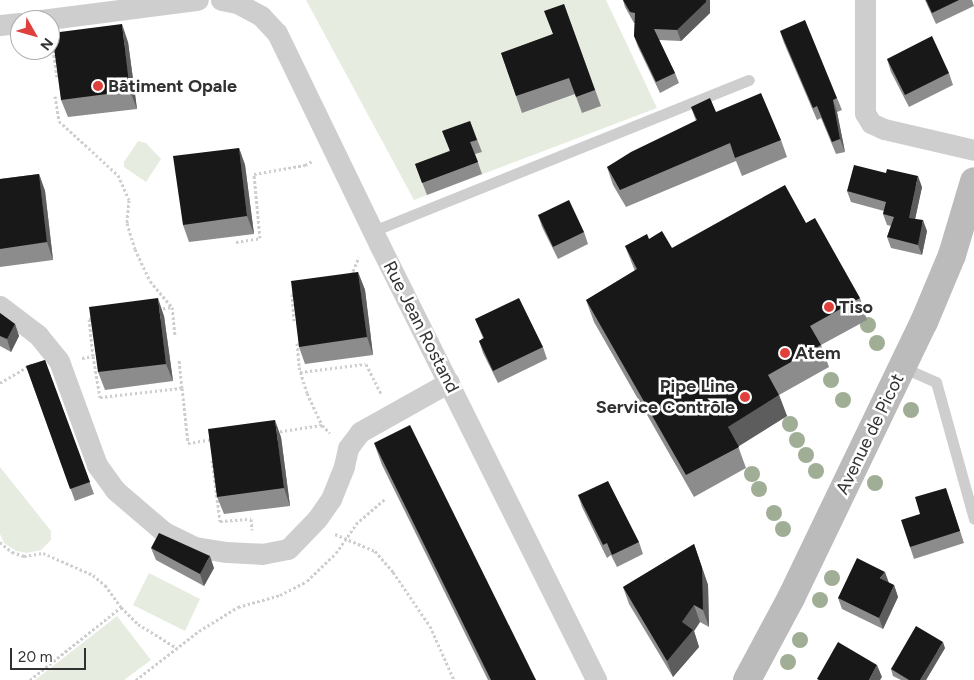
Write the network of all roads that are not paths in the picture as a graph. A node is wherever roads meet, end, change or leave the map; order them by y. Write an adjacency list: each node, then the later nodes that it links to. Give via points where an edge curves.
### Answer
1 (198, 0): 4 (street)
2 (221, 0): 8 (street, Rue Jean Rostand, via 237,3 261,16 277,33)
3 (865, 0): 6 (street, via 865,113 871,123)
4 (60, 17)
5 (749, 80): 8 (lane)
6 (974, 150)
7 (974, 181): 10 (street, Avenue de Picot, via 952,255)
8 (376, 238): 11 (street, Rue Jean Rostand)
9 (0, 306): 11 (street, via 38,334 59,361 97,465 114,490 164,532 195,547 253,553 288,549 317,519 330,499 348,448 360,432)
10 (902, 367): 12 (lane, via 936,382); 14 (street, Avenue de Picot, via 791,598)
11 (449, 382): 13 (street, Rue Jean Rostand)
12 (974, 519)
13 (596, 680)
14 (747, 680)

